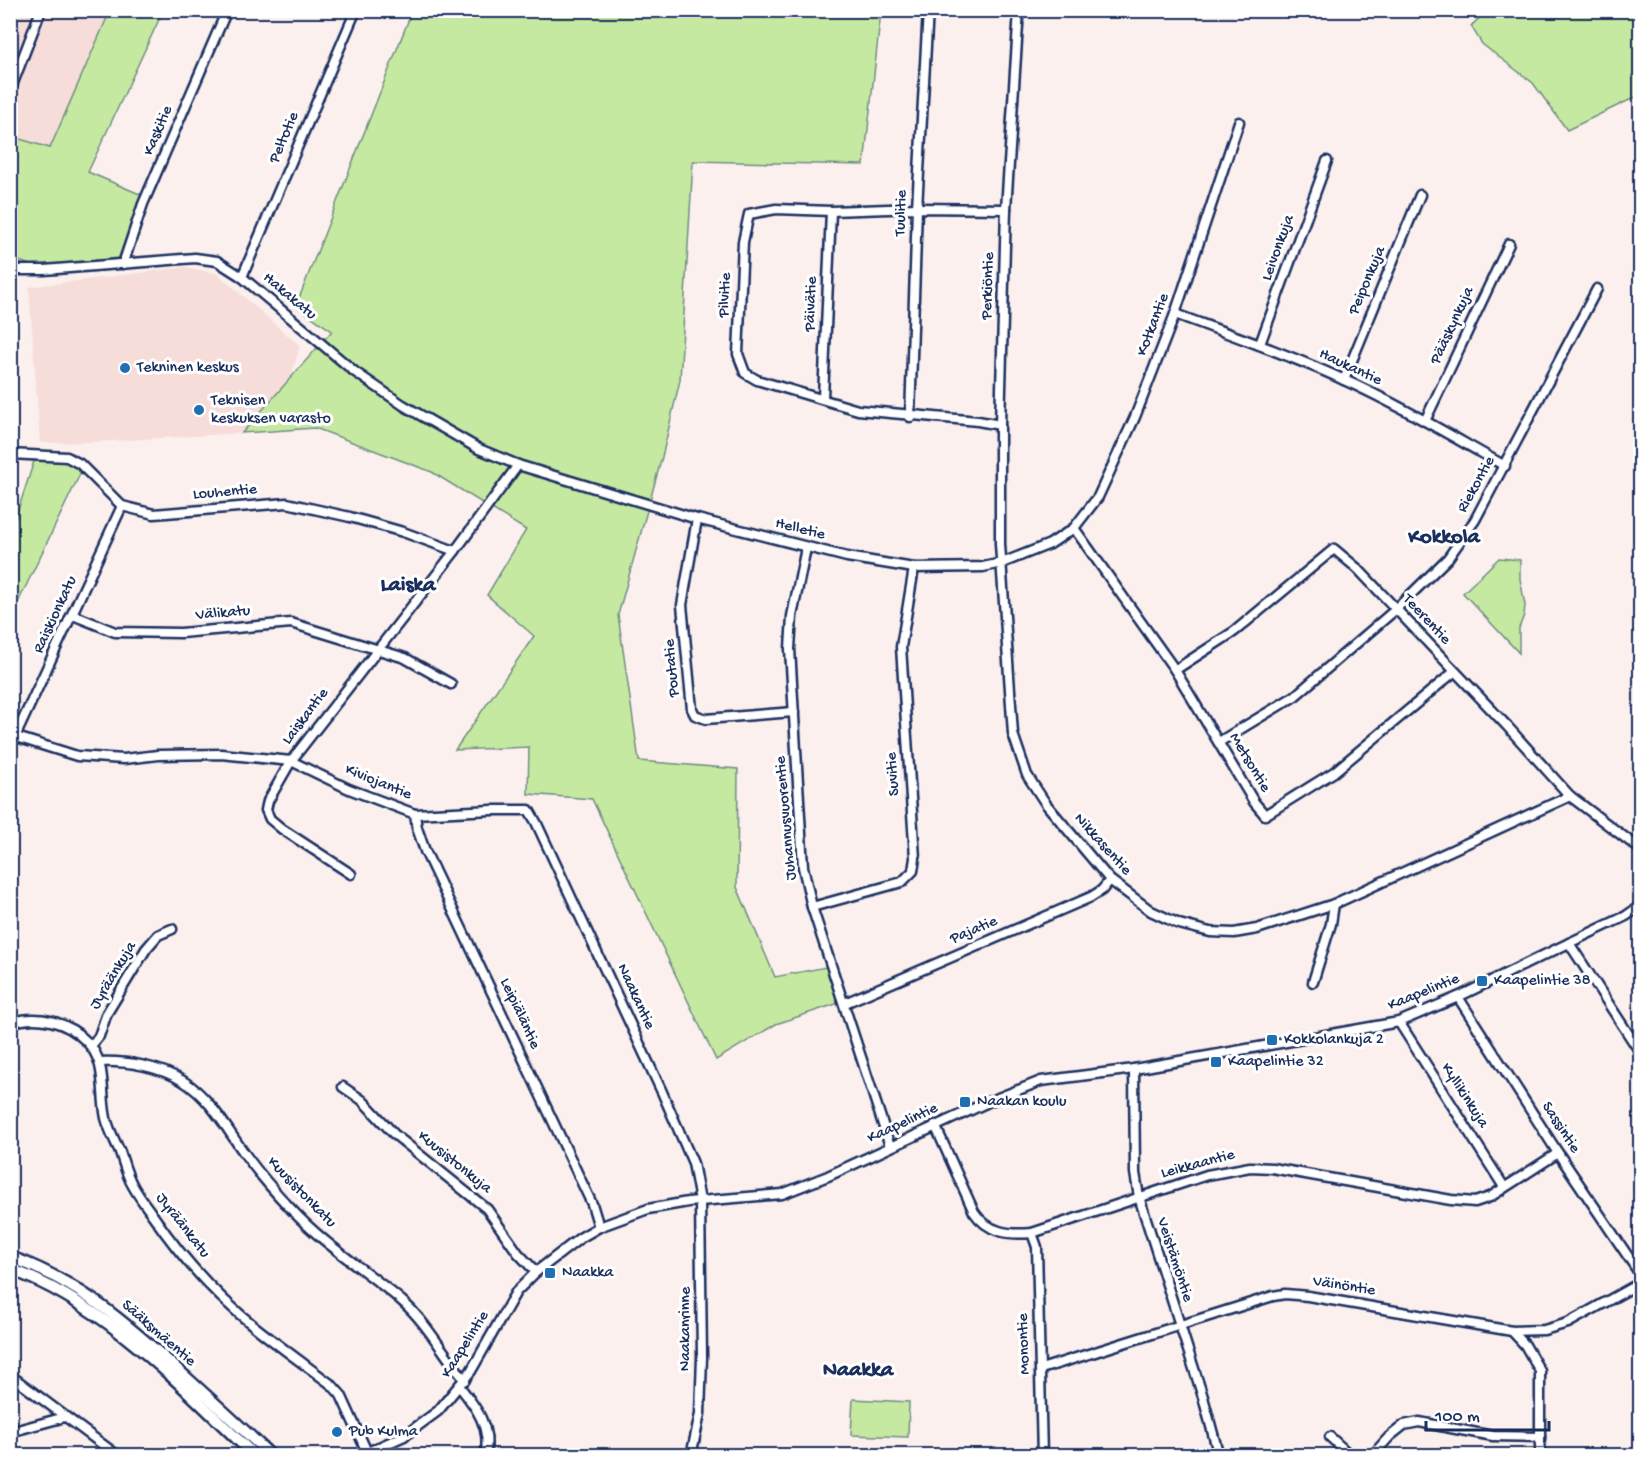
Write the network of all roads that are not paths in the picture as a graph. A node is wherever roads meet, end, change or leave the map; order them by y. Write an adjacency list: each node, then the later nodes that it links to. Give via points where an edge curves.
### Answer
1 (42, 10): 6 (street)
2 (227, 10): 14 (street, Kaskitie, via 143,204)
3 (356, 10): 16 (street, Peltotie)
4 (928, 10): 10 (street, Tuulitie)
5 (1019, 10): 11 (street, Perkiöntie)
6 (10, 91)
7 (1239, 122): 18 (street, Kotkantie)
8 (1327, 161): 19 (street, Leivonkuja)
9 (1420, 195): 20 (street, Peiponkuja)
10 (917, 208): 11 (street, Pilvitie); 12 (street, Pilvitie); 22 (street, Tuulitie)
11 (1006, 209): 24 (street, Perkiöntie)
12 (831, 211): 21 (street, Päivätie); 21 (street, Pilvitie, via 776,210 749,214 743,242 738,354 745,373 758,380)
13 (1509, 244): 23 (street, Pääskynkuja)
14 (123, 264): 15 (street, Hakakatu); 16 (street, Hakakatu, via 208,258)
15 (10, 268)
16 (242, 277): 26 (street, Hakakatu, via 376,387 480,449)
17 (1597, 290): 27 (street, Riekontie)
18 (1175, 314): 19 (street, Haukantie); 30 (street, Kotkantie, via 1106,481)
19 (1260, 344): 20 (street, Haukantie)
20 (1344, 380): 23 (street, Haukantie)
21 (823, 399): 22 (street, Pilvitie, via 858,410)
22 (910, 417): 24 (street, Pilvitie)
23 (1425, 421): 27 (street, Haukantie)
24 (1000, 425): 33 (street, Perkiöntie)
25 (10, 454): 28 (street, via 67,458 81,464)
26 (518, 465): 29 (street, Helletie); 32 (street, Laiskantie)
27 (1504, 466): 35 (street, Riekontie, via 1475,520 1448,558)
28 (122, 506): 32 (street, Louhentie, via 154,514 287,503 371,523); 36 (street, Raiskionkatu)
29 (697, 519): 31 (street, Helletie); 41 (street, Poutatie, via 682,605 695,715 706,719)
30 (1074, 528): 33 (street, Helletie, via 1050,544); 38 (street, Metsontie)
31 (806, 548): 34 (street, Helletie); 41 (street, Juhannusvuorentie, via 792,616)
32 (455, 551): 37 (street, Laiskantie)
33 (1002, 563): 34 (street, Helletie); 50 (street, Nikkasentie, via 1013,734 1027,775 1046,804)
34 (914, 568): 53 (street, Suvitie, via 901,647 913,871 902,882)
35 (1395, 610): 38 (street, Teerentie, via 1359,569 1334,549 1235,631); 39 (street, Teerentie); 43 (street, Riekontie, via 1295,696)
36 (73, 615): 37 (street, Välikatu, via 115,632 181,633 291,623); 42 (street, Raiskionkatu)
37 (376, 651): 40 (street, Välikatu, via 405,658); 44 (street, Laiskantie)
38 (1175, 670): 43 (street, Metsontie)
39 (1454, 672): 43 (street, Metsontie, via 1334,772 1265,815); 45 (street, Teerentie)
40 (452, 684)
41 (794, 712): 53 (street, Juhannusvuorentie, via 803,867)
42 (13, 736): 44 (street, Laiskantie, via 76,756 124,759 191,753)
43 (1219, 742)
44 (291, 762): 47 (street, Kiviojantie); 49 (street, via 268,801 270,819)
45 (1570, 796): 48 (street, Teerentie); 51 (street, Nikkasentie)
46 (529, 810): 47 (street, Kiviojantie); 71 (street, Naakantie, via 663,1092 693,1163)
47 (415, 814): 72 (street, Leipiäläntie, via 424,851 592,1204)
48 (1641, 849)
49 (351, 874)
50 (1110, 880): 51 (street, Nikkasentie, via 1151,911 1210,932 1257,929); 58 (street, Pajatie, via 1091,897)
51 (1334, 904): 56 (street)
52 (1641, 906): 55 (street, Kaapelintie)
53 (812, 907): 58 (street, Juhannusvuorentie)
54 (172, 929): 61 (street, Jyräänkuja, via 158,935 146,949)
55 (1569, 943): 57 (street, Kaapelintie); 62 (street)
56 (1313, 982)
57 (1458, 997): 59 (street, Kaapelintie); 68 (street, Sassintie)
58 (845, 1004): 67 (street, Juhannusvuorentie)
59 (1399, 1022): 64 (street, Kaapelintie); 69 (street, Kyllikinkuja)
60 (10, 1023): 61 (street, Jyräänkatu, via 56,1021)
61 (91, 1046): 63 (street, Jyräänkatu)
62 (1641, 1052)
63 (100, 1062): 83 (street, Kuusistonkatu, via 119,1061 159,1070 200,1093 293,1211 319,1237 404,1303 426,1326); 88 (street, Jyräänkatu, via 106,1118 133,1186 144,1203 165,1233 237,1311 341,1395)
64 (1134, 1069): 66 (street, Kaapelintie, via 1032,1083); 70 (street, Veistämöntie, via 1135,1173)
65 (343, 1087): 76 (street, Kuusistonkuja, via 487,1209)
66 (935, 1125): 67 (street, Kaapelintie); 73 (street, Leikkaantie, via 980,1221 995,1230)
67 (890, 1146): 71 (street, Kaapelintie, via 782,1194)
68 (1558, 1153): 69 (street, Leikkaantie); 77 (street, Sassintie)
69 (1504, 1186): 70 (street, Leikkaantie, via 1475,1202 1250,1167 1207,1175)
70 (1139, 1197): 73 (street, Leikkaantie); 79 (street, Veistämöntie)
71 (700, 1201): 72 (street, Kaapelintie, via 648,1209); 93 (street, Naakanrinne, via 700,1414)
72 (599, 1227): 76 (street, Kaapelintie)
73 (1032, 1233): 81 (street, Monontie, via 1037,1247)
74 (10, 1257): 91 (main road, Sääksmäentie, via 73,1286 113,1314)
75 (10, 1269): 90 (main road, Sääksmäentie, via 58,1290 111,1324)
76 (536, 1272): 83 (street, Kaapelintie, via 516,1292)
77 (1641, 1274)
78 (1641, 1283): 80 (street, Väinöntie, via 1568,1323 1544,1330)
79 (1179, 1325): 80 (street, Väinöntie, via 1285,1294); 81 (street, Väinöntie); 95 (street, Veistämöntie)
80 (1512, 1331): 87 (street, via 1540,1371)
81 (1041, 1369): 94 (street, Monontie)
82 (10, 1375): 84 (street)
83 (462, 1383): 88 (street, Kaapelintie, via 421,1425); 92 (street, Kuusistonkatu, via 482,1418 488,1445)
84 (65, 1417): 85 (street); 89 (street)
85 (10, 1432)
86 (1330, 1437): 96 (street)
87 (1540, 1437): 97 (street, via 1493,1436 1419,1422 1404,1425); 98 (street)
88 (363, 1454)
89 (118, 1455)
90 (255, 1455)
91 (271, 1455)
92 (485, 1455)
93 (691, 1455)
94 (1042, 1455)
95 (1219, 1455)
96 (1351, 1455)
97 (1372, 1455)
98 (1540, 1455)

